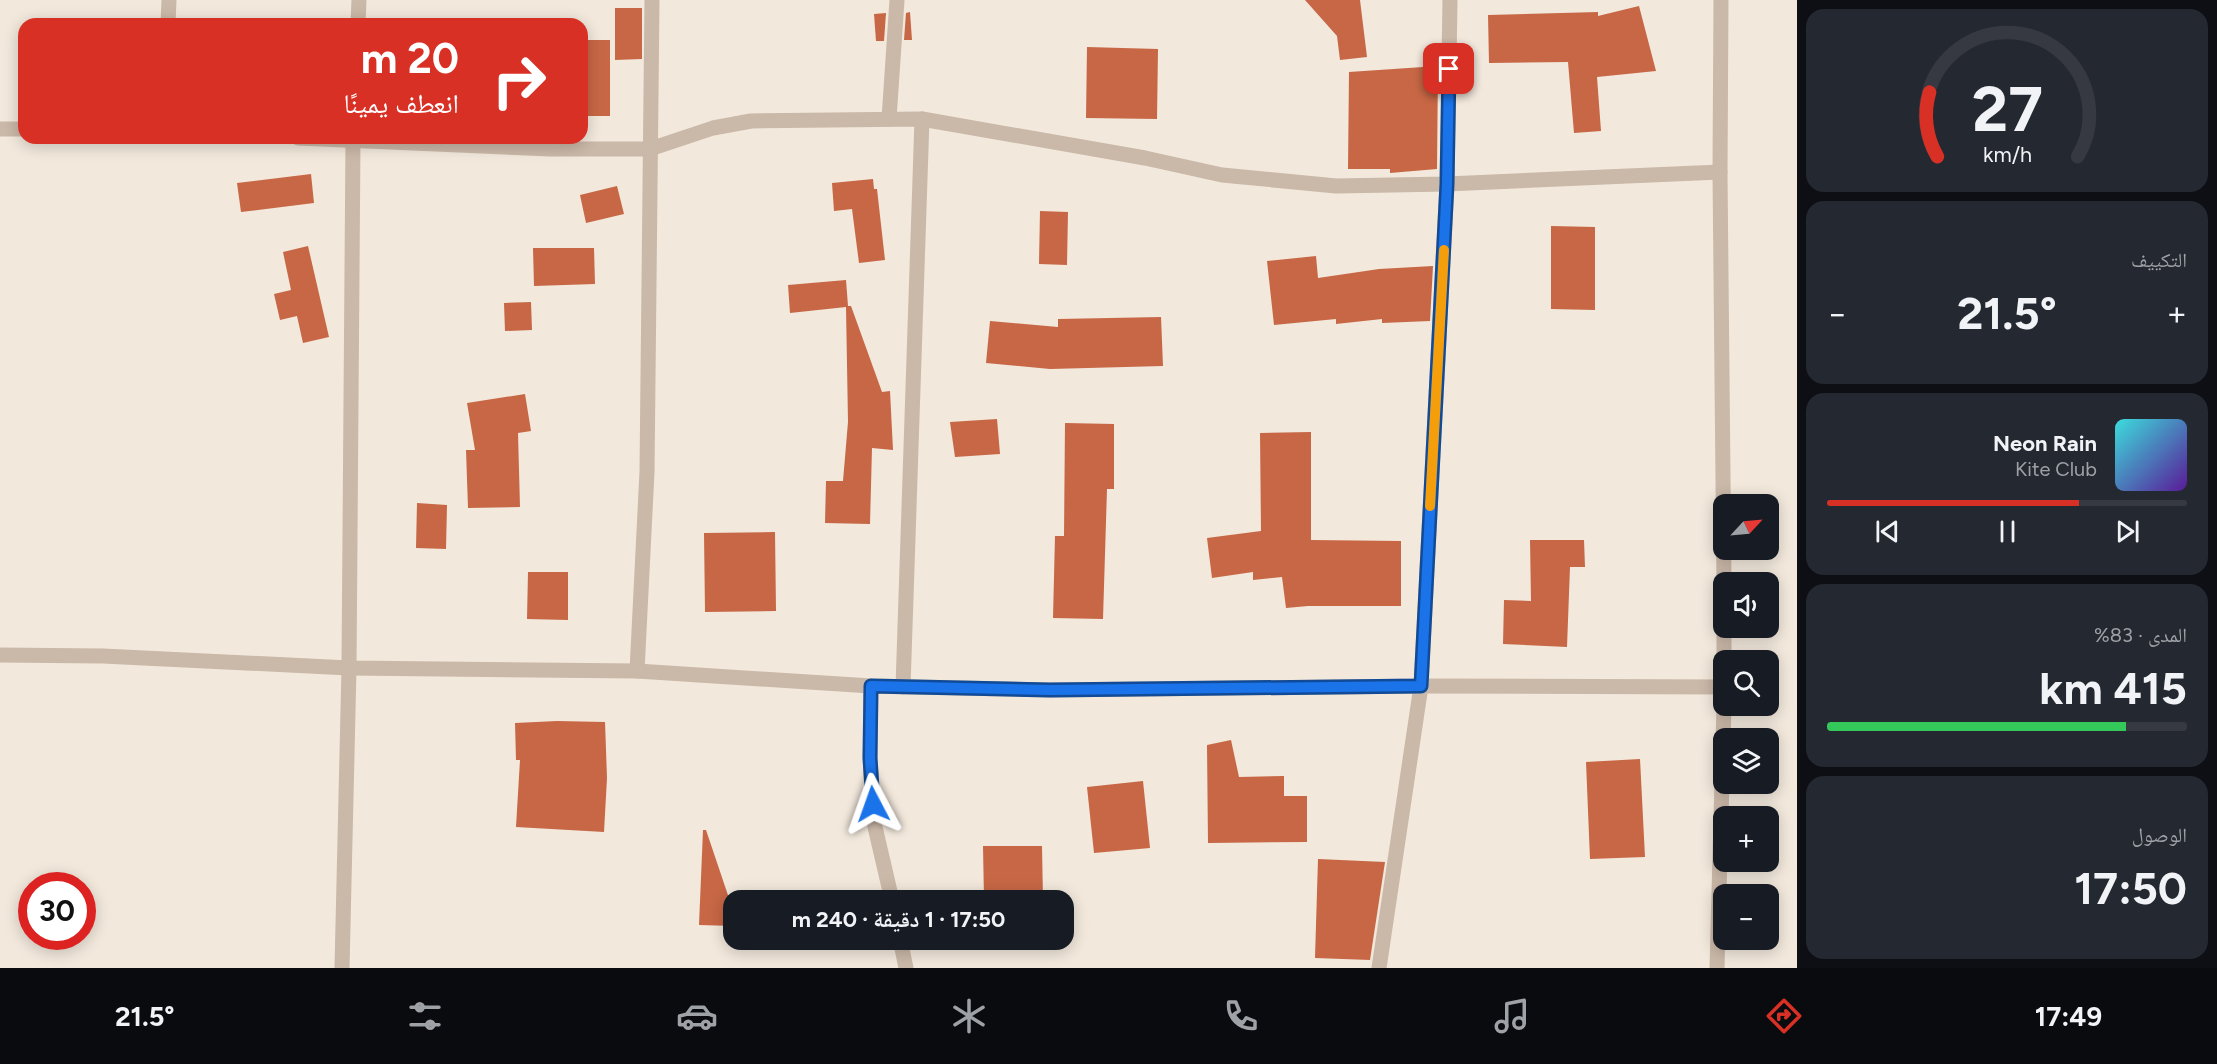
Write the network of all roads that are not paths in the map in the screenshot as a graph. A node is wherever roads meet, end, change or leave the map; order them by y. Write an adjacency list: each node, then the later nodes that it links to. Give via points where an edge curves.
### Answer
1 (169, 0): 7 (street)
2 (359, 0): 8 (street)
3 (652, 0): 15 (street)
4 (897, 0): 9 (street)
5 (1450, 0): 17 (street)
6 (1721, 0): 16 (street)
7 (168, 18)
8 (358, 18)
9 (890, 119): 10 (street); 15 (street, via 751,121)
10 (922, 119): 17 (street, via 1222,175 1336,186); 24 (street)
11 (0, 129): 12 (street)
12 (18, 129)
13 (353, 144): 20 (street)
14 (441, 144): 15 (street)
15 (650, 149): 21 (street, via 647,472)
16 (1720, 172): 17 (street); 18 (street)
17 (1447, 184): 23 (street)
18 (1724, 572)
19 (0, 655): 20 (street)
20 (349, 668): 21 (street); 29 (street)
21 (637, 671): 22 (street)
22 (871, 686): 24 (street); 27 (street, via 870,758 875,827)
23 (1421, 686): 24 (street, via 1062,690); 25 (street); 31 (street)
24 (903, 687)
25 (1713, 687)
26 (1724, 716): 32 (street)
27 (890, 890)
28 (902, 950): 30 (street)
29 (342, 968)
30 (906, 968)
31 (1378, 968)
32 (1717, 968)

